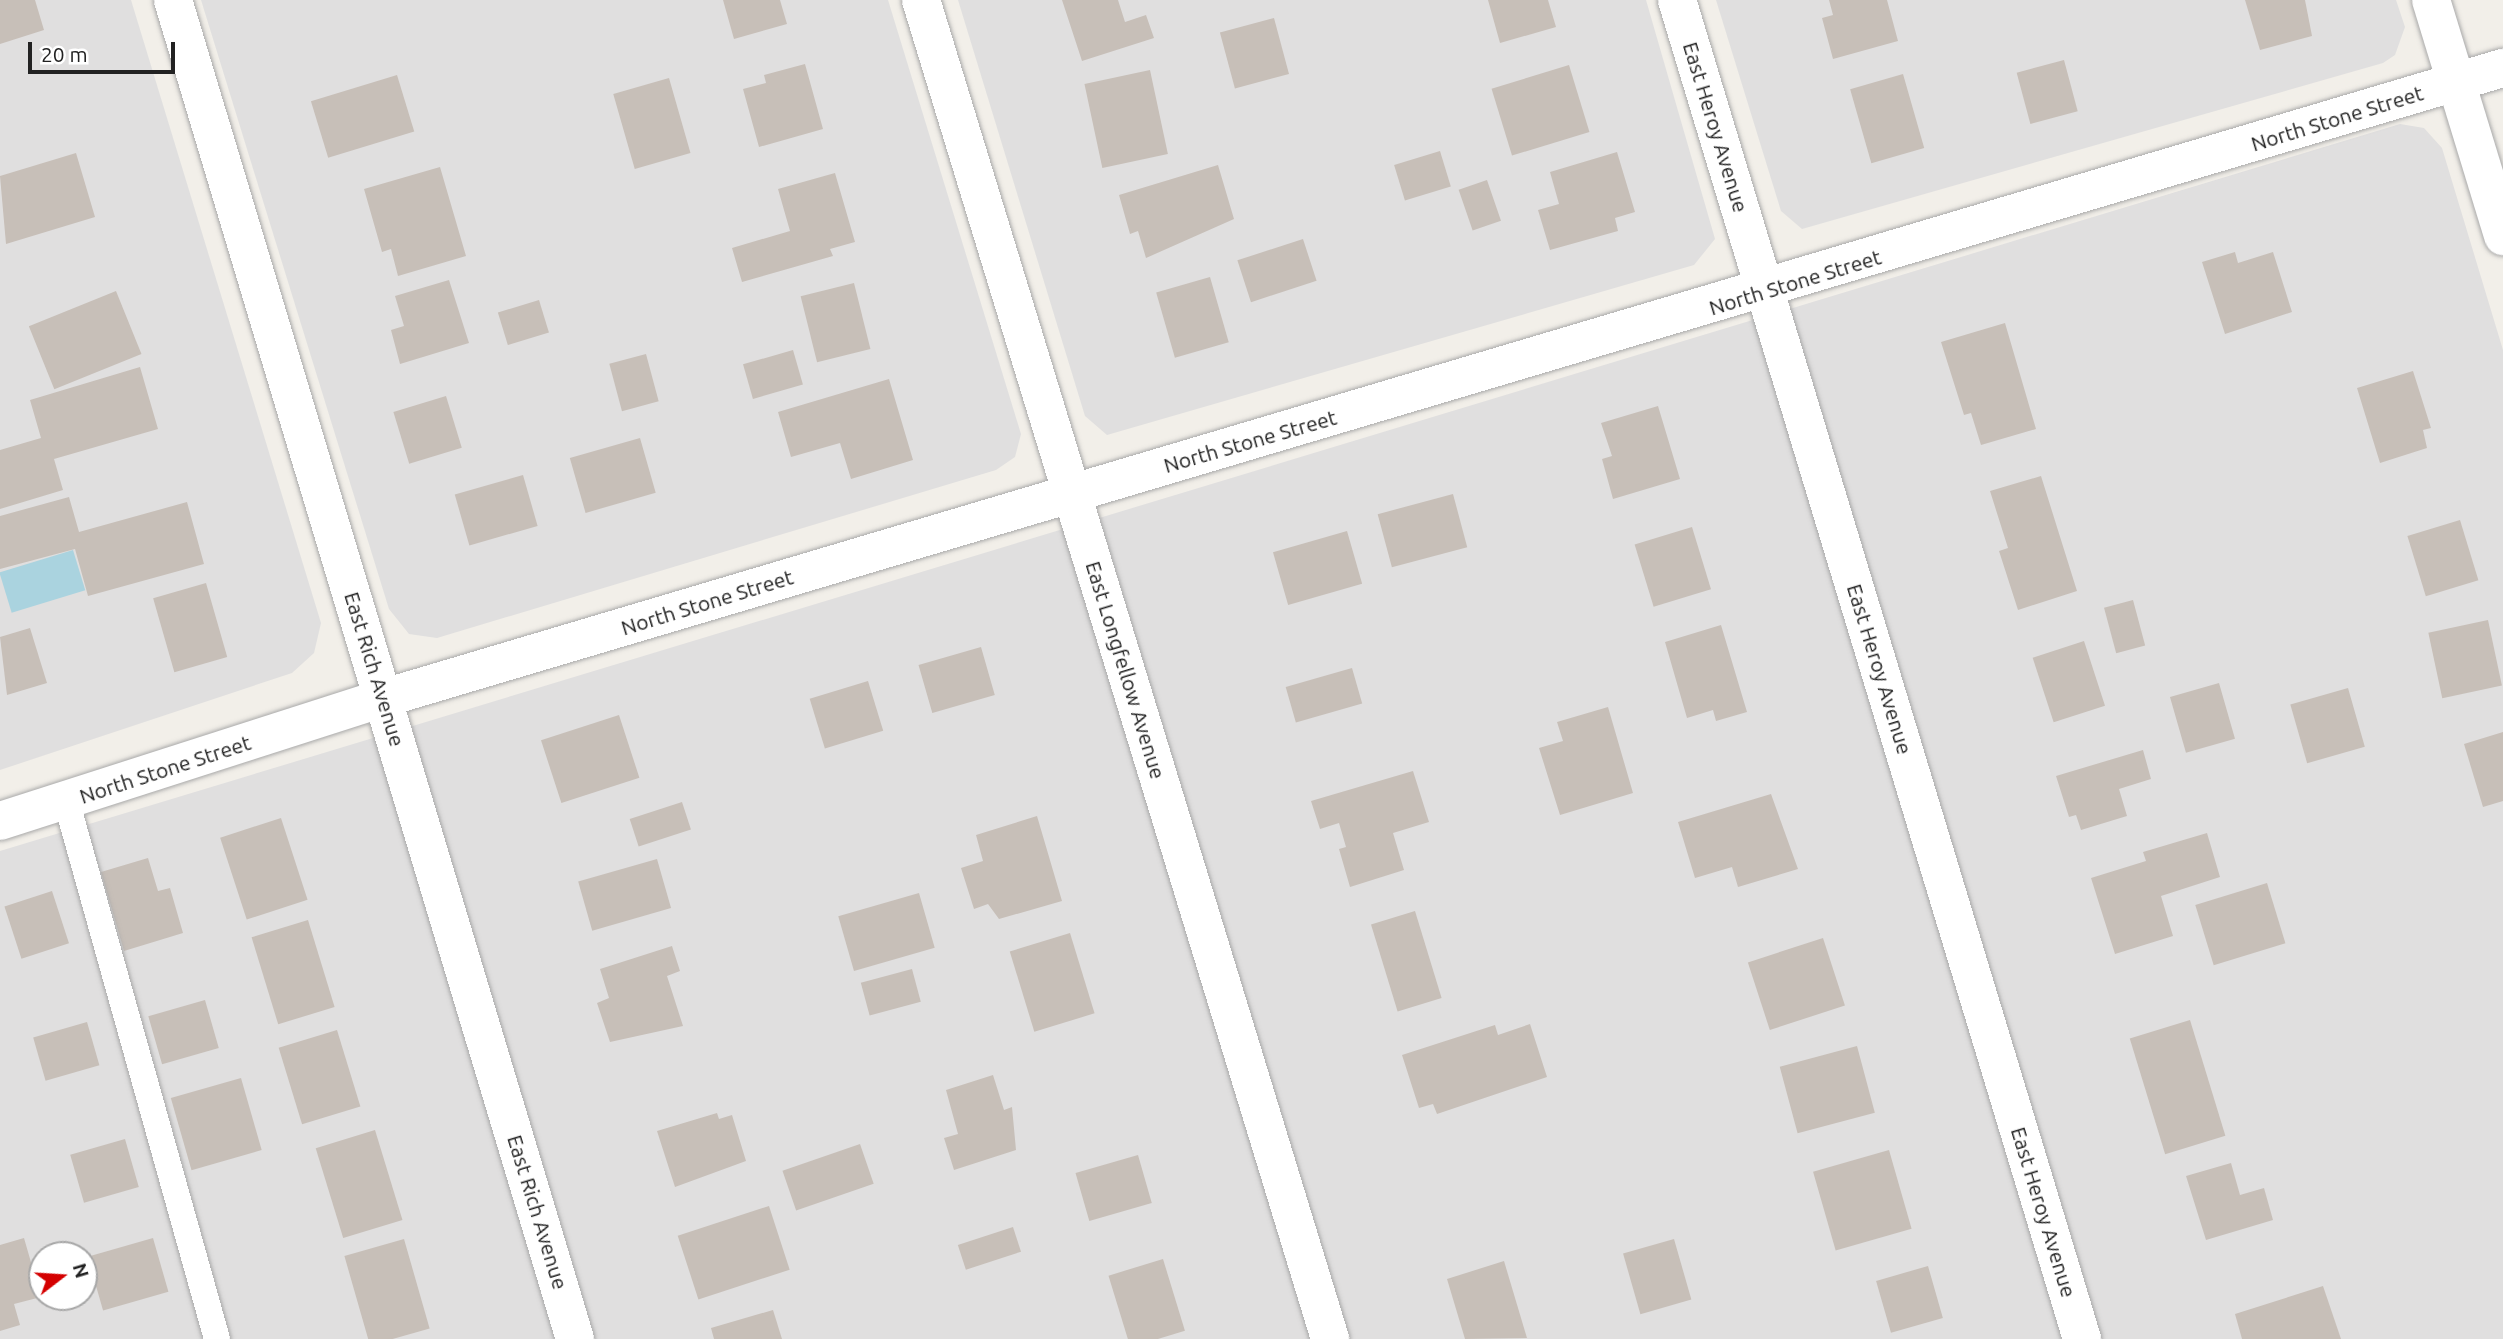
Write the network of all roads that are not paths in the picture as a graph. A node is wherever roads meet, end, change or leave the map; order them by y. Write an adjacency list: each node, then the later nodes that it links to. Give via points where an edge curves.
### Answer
1 (173, 0): 10 (street, East Rich Avenue)
2 (921, 0): 9 (street, East Longfellow Avenue)
3 (1677, 0): 8 (street, East Heroy Avenue)
4 (2431, 0): 6 (street)
5 (2503, 68): 6 (street, North Stone Street)
6 (2456, 82): 7 (street); 8 (street, North Stone Street)
7 (2503, 236)
8 (1766, 291): 9 (street, North Stone Street); 16 (street, East Heroy Avenue)
9 (1072, 493): 10 (street, North Stone Street); 15 (street, East Longfellow Avenue)
10 (384, 698): 11 (street, North Stone Street); 14 (street, East Rich Avenue)
11 (66, 800): 12 (street, North Stone Street); 13 (lane)
12 (0, 821)
13 (217, 1339)
14 (575, 1339)
15 (1330, 1339)
16 (2082, 1339)

